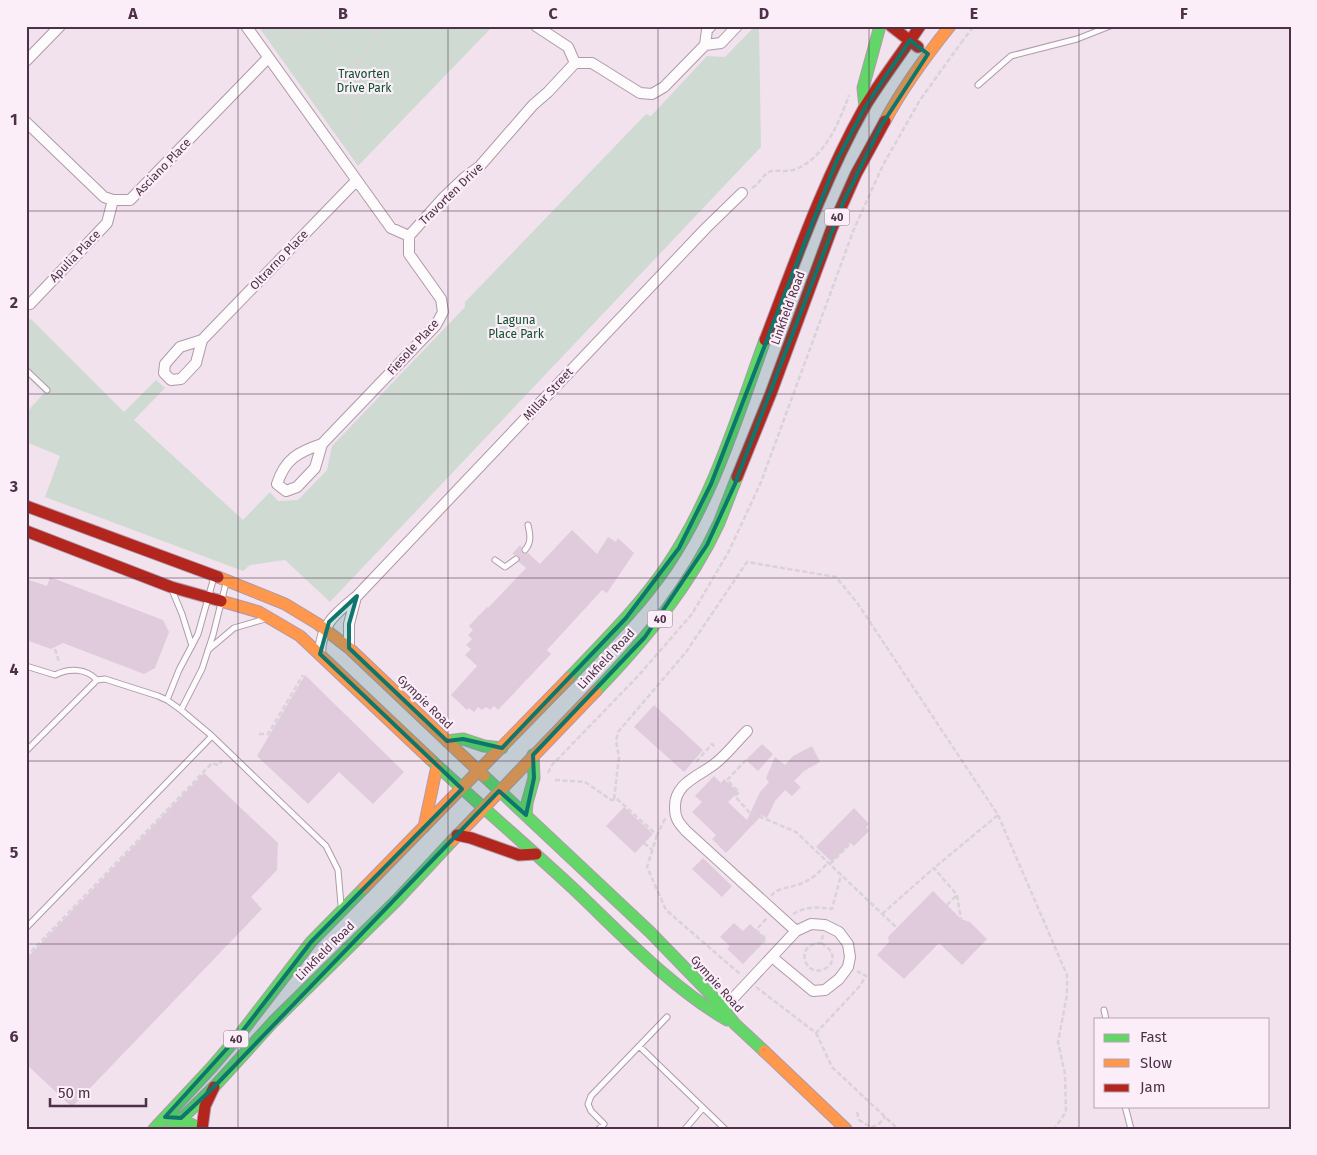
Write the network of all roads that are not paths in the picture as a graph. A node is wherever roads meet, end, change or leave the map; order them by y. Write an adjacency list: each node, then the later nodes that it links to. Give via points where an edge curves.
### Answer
1 (60, 26): 15 (street)
2 (246, 26): 13 (street, Travorten Drive)
3 (536, 26): 16 (street, via 568,47)
4 (711, 26): 12 (street, via 707,30)
5 (737, 26): 12 (street, via 722,43)
6 (880, 26): 18 (main road, 40, via 863,88)
7 (891, 26): 11 (main road)
8 (950, 26): 10 (main road, Linkfield Road)
9 (1110, 26): 17 (lane, via 1077,39 1011,56)
10 (926, 31): 11 (main road, Linkfield Road / 40); 14 (main road, Linkfield Road / 40)
11 (910, 40): 14 (main road); 18 (main road, Linkfield Road / 40)
12 (705, 45): 16 (street, via 664,87 652,94 640,93 592,63)
13 (265, 54): 20 (street, Travorten Drive); 22 (street, Asciano Place, via 130,200)
14 (928, 54): 56 (main road, Linkfield Road / 40, via 881,126 843,202 735,484 707,545 683,586 645,637)
15 (26, 61)
16 (575, 63): 23 (street, Travorten Drive, via 532,105 480,166 444,197)
17 (978, 85)
18 (865, 108): 54 (main road, Linkfield Road / 40, via 821,197 711,484 687,533 639,603)
19 (26, 122): 22 (street, via 104,197)
20 (356, 181): 23 (street, Travorten Drive, via 391,228); 25 (street, Oltrarno Place)
21 (742, 193): 38 (street, Millar Street)
22 (113, 200): 24 (street, Apulia Place, via 107,222)
23 (408, 236): 28 (street, Fiesole Place, via 409,254 441,299 443,312 436,325)
24 (26, 305)
25 (202, 340)
26 (26, 370): 27 (lane)
27 (47, 390)
28 (322, 444): 28 (street, Fiesole Place, via 315,468 296,487 286,491 276,484 281,471 300,452)
29 (26, 506): 35 (main road, Gympie Road)
30 (528, 525): 32 (lane, via 529,545)
31 (26, 530): 37 (main road, Gympie Road)
32 (525, 550)
33 (516, 559): 34 (lane, via 505,567)
34 (495, 560)
35 (214, 575): 36 (main road, Gympie Road); 39 (lane)
36 (227, 580): 40 (lane); 42 (main road, Gympie Road, via 294,608)
37 (171, 587): 39 (main road, Gympie Road); 43 (lane)
38 (357, 596): 42 (street, Millar Street, via 333,616); 44 (street, Millar Street, via 349,624)
39 (208, 597): 40 (main road, Gympie Road); 43 (lane)
40 (222, 600): 41 (main road, Gympie Road); 45 (lane)
41 (270, 618): 45 (lane, via 234,628); 46 (main road, Gympie Road, via 300,636)
42 (325, 628): 44 (main road, Gympie Road); 46 (street, Millar Street)
43 (192, 646): 49 (lane)
44 (349, 648): 53 (main road, Gympie Road)
45 (208, 650): 50 (lane)
46 (320, 654): 57 (main road, Gympie Road)
47 (26, 666): 48 (lane, via 55,675 80,670)
48 (97, 680): 49 (lane, via 105,679); 55 (lane)
49 (167, 700): 50 (lane)
50 (181, 710): 52 (lane)
51 (747, 731): 68 (street, via 709,769 679,790 675,802 678,822)
52 (212, 736): 66 (lane, via 326,846 338,870); 67 (lane)
53 (447, 741): 54 (main road, via 463,739); 58 (main road, Gympie Road)
54 (502, 748): 58 (main road, Linkfield Road / 40)
55 (26, 751)
56 (534, 755): 60 (main road, Linkfield Road / 40); 62 (main road, via 534,778)
57 (437, 766): 59 (main road, Gympie Road); 63 (main road)
58 (478, 771): 59 (main road, Linkfield Road / 40); 60 (main road, Gympie Road)
59 (462, 789): 61 (main road, Gympie Road); 63 (main road, Linkfield Road / 40)
60 (499, 791): 61 (main road, Linkfield Road / 40); 62 (main road, Gympie Road)
61 (483, 808): 64 (main road, Linkfield Road / 40); 65 (main road, Gympie Road)
62 (526, 815): 70 (main road, Gympie Road, via 650,932)
63 (424, 827): 66 (main road, Linkfield Road / 40)
64 (457, 835): 65 (main road, via 519,855); 76 (main road, Linkfield Road / 40, via 273,1022)
65 (536, 854): 74 (main road, Gympie Road, via 682,989)
66 (342, 911): 79 (main road, Linkfield Road / 40, via 300,955 235,1040)
67 (26, 928)
68 (796, 931): 69 (street); 69 (street, via 811,924 825,925 839,932 848,944 850,957 848,968 839,979 825,990 813,991)
69 (772, 957): 70 (street)
70 (723, 1009): 74 (main road, Gympie Road)
71 (1104, 1010): 73 (lane)
72 (667, 1016): 75 (lane)
73 (1106, 1018)
74 (735, 1024): 89 (main road, Gympie Road)
75 (639, 1046): 77 (lane); 81 (lane, via 591,1096 588,1104 591,1111)
76 (214, 1087): 80 (main road, Linkfield Road / 40); 84 (main road)
77 (703, 1108): 87 (lane); 88 (lane)
78 (1126, 1108): 90 (lane)
79 (165, 1117): 80 (main road); 82 (main road, Linkfield Road / 40)
80 (181, 1118): 83 (main road, Linkfield Road / 40); 84 (main road)
81 (604, 1124): 85 (lane); 86 (lane)
82 (154, 1129)
83 (171, 1129)
84 (200, 1129)
85 (599, 1129)
86 (609, 1129)
87 (685, 1129)
88 (725, 1129)
89 (846, 1129)
90 (1131, 1129)

